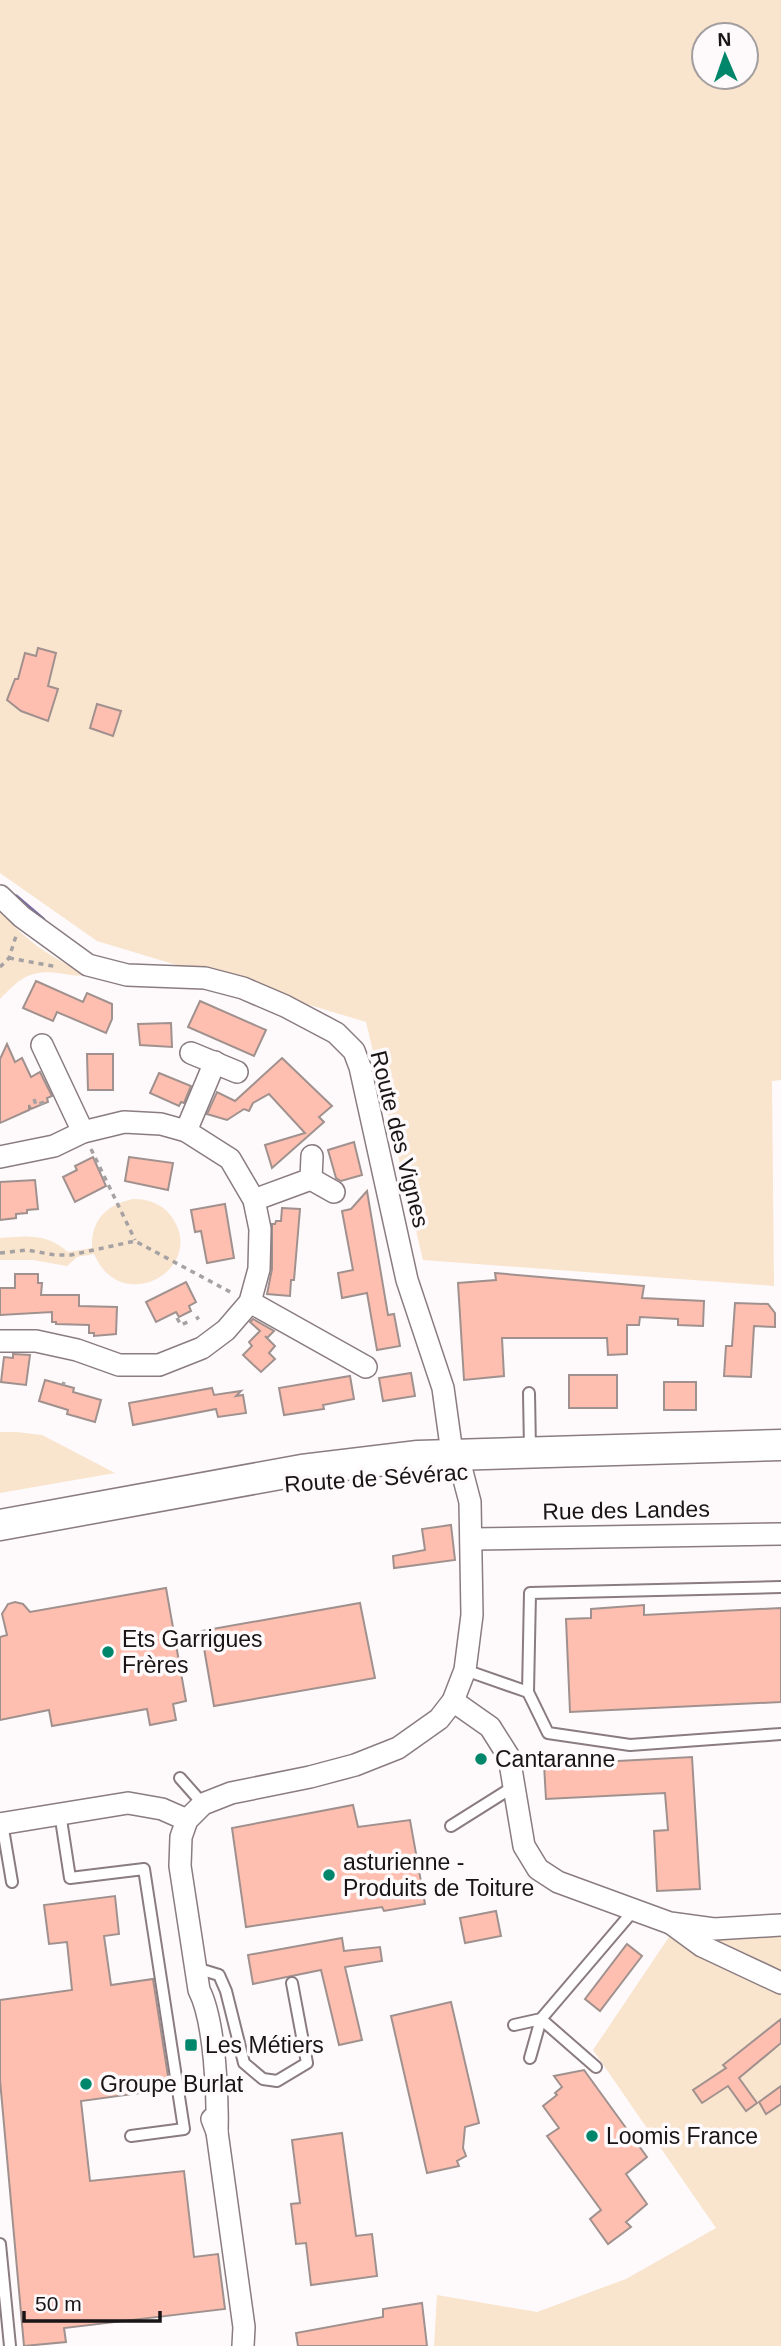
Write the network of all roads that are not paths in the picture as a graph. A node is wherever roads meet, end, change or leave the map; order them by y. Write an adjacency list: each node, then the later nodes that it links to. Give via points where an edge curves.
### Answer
1 (0, 896): 20 (street, Route des Vignes, via 88,965 127,975 205,978 243,988 336,1033 354,1051 407,1280 443,1388 451,1446)
2 (41, 1045): 7 (street)
3 (191, 1053): 4 (street)
4 (215, 1062): 5 (street); 6 (street)
5 (237, 1072)
6 (186, 1131): 7 (street, via 124,1122); 12 (street, via 230,1159)
7 (83, 1132): 9 (street, via 54,1146)
8 (312, 1156): 10 (street)
9 (0, 1157)
10 (312, 1179): 11 (street); 12 (street)
11 (334, 1192)
12 (254, 1200): 13 (street, via 260,1229 259,1269)
13 (250, 1302): 14 (street, via 226,1330 202,1348 159,1365 118,1365 36,1341); 15 (street)
14 (0, 1341)
15 (366, 1367)
16 (529, 1393): 18 (lane)
17 (781, 1445): 19 (main road, Route de Sévérac)
18 (530, 1456): 19 (main road, Route de Sévérac); 20 (main road, Route de Sévérac)
19 (765, 1456): 20 (main road, Route de Sévérac, via 607,1465)
20 (459, 1462): 21 (main road, Route de Sévérac, via 418,1456 302,1470); 22 (main road, Route de Sévérac, via 233,1491); 24 (street, Route des Vignes, via 470,1502)
21 (0, 1525)
22 (0, 1532)
23 (781, 1534): 24 (street, Rue des Landes)
24 (472, 1539): 26 (street, Route des Vignes, via 472,1615)
25 (781, 1587): 27 (lane, via 530,1594)
26 (465, 1670): 27 (lane); 28 (street, Route des Vignes)
27 (528, 1692): 29 (lane, via 548,1733 631,1745)
28 (453, 1701): 31 (street, via 490,1727 509,1757); 32 (street, via 439,1719 398,1748 355,1765)
29 (781, 1734)
30 (180, 1778): 32 (lane)
31 (513, 1787): 36 (lane); 38 (street, via 524,1846 538,1869 558,1882)
32 (202, 1804): 34 (street)
33 (60, 1813): 34 (street, via 128,1803 162,1809); 35 (street); 48 (lane, via 70,1878 144,1869 184,2129)
34 (187, 1820): 41 (street, via 180,1837 180,1866)
35 (1, 1823): 37 (lane)
36 (451, 1826)
37 (12, 1882)
38 (634, 1910): 39 (street); 44 (lane)
39 (670, 1923): 40 (street, via 714,1929); 43 (street, via 702,1946)
40 (781, 1925)
41 (196, 1968): 42 (lane, via 219,1975 244,2063 263,2079 277,2081 307,2063); 51 (street, via 218,2098 217,2132)
42 (292, 1983)
43 (781, 1983)
44 (541, 2019): 45 (lane); 46 (lane); 47 (lane)
45 (514, 2025)
46 (530, 2058)
47 (596, 2067)
48 (131, 2136)
49 (0, 2244): 50 (lane)
50 (10, 2346)
51 (243, 2346)

